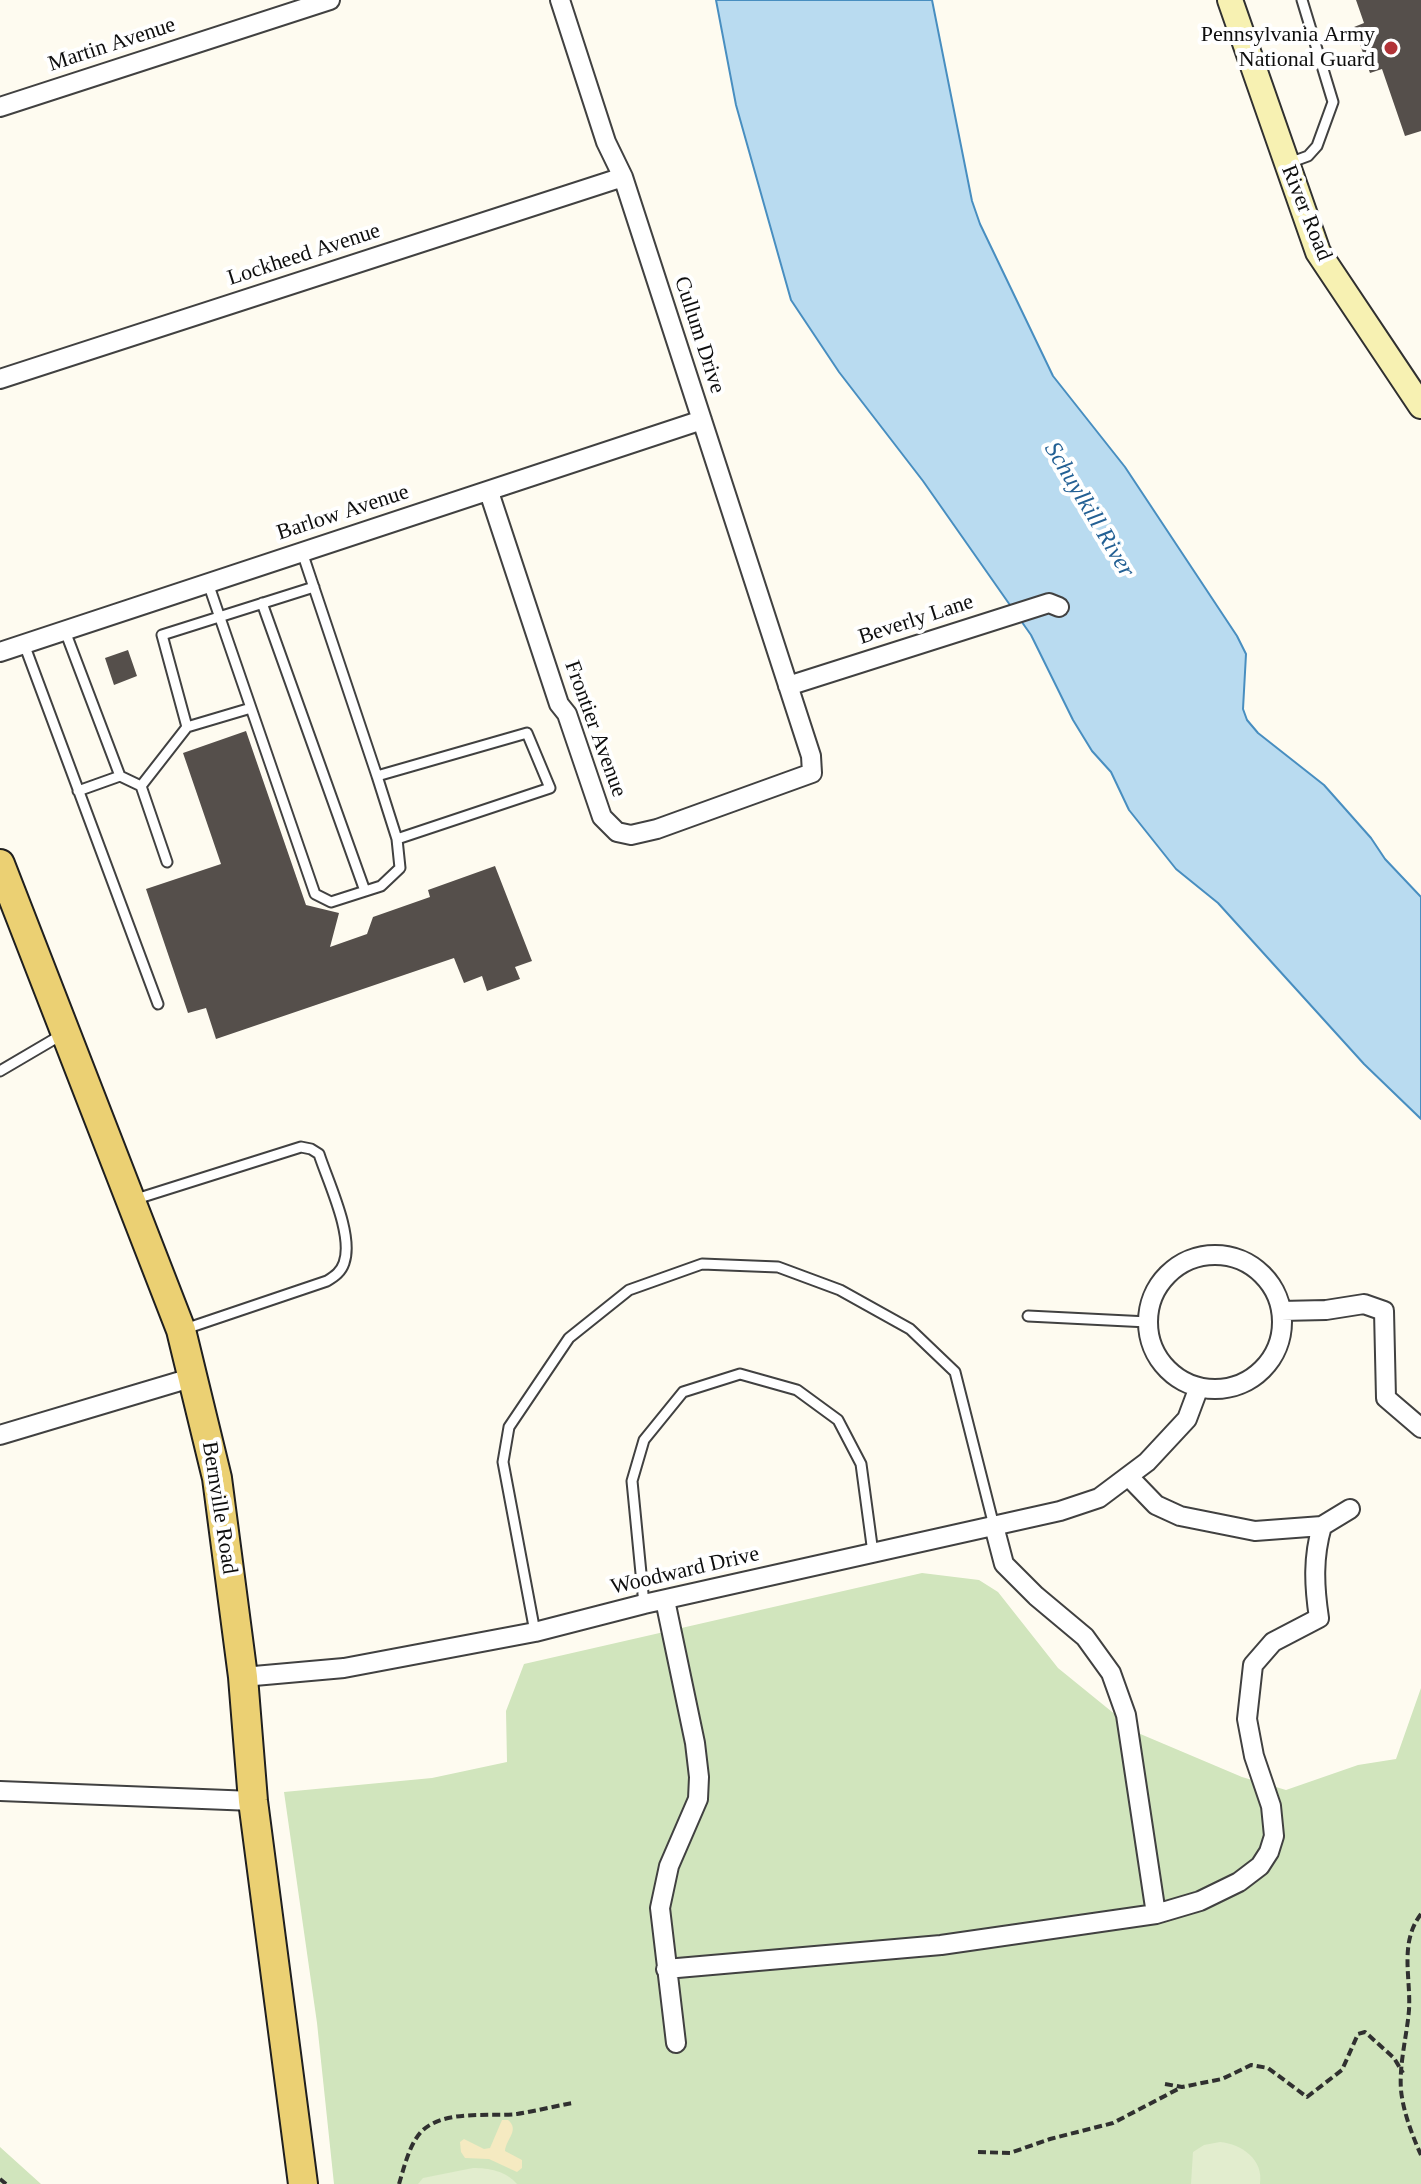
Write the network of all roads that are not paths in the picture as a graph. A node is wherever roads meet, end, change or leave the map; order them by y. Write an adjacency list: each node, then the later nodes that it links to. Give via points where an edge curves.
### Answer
1 (330, 0): 5 (street, Martin Avenue)
2 (560, 0): 7 (street, Cullum Drive, via 606,142)
3 (1230, 0): 6 (street, River Road)
4 (1302, 0): 6 (lane, via 1333,102 1317,146)
5 (0, 107)
6 (1286, 165): 9 (street, River Road, via 1318,252)
7 (623, 177): 8 (street, Lockheed Avenue); 10 (street, Cullum Drive)
8 (0, 379)
9 (1421, 406)
10 (702, 420): 11 (street, Barlow Avenue); 21 (street, Cullum Drive)
11 (489, 492): 12 (street, Barlow Avenue); 21 (street, Frontier Avenue, via 559,704 602,817 617,832 631,835 657,829 812,773)
12 (302, 552): 13 (street, Barlow Avenue); 14 (lane)
13 (208, 583): 17 (lane); 18 (street, Barlow Avenue)
14 (314, 587): 15 (lane); 25 (lane)
15 (262, 603): 17 (lane); 31 (lane)
16 (1059, 607): 21 (street, Beverly Lane, via 1049,603)
17 (219, 617): 22 (lane); 23 (lane, via 162,635)
18 (65, 631): 19 (street, Barlow Avenue); 24 (lane)
19 (24, 644): 20 (street, Barlow Avenue); 27 (lane)
20 (0, 652)
21 (788, 686)
22 (251, 708): 23 (lane); 31 (lane, via 315,894 331,902)
23 (187, 727): 26 (lane)
24 (120, 776): 26 (lane); 27 (lane)
25 (377, 776): 28 (lane); 28 (lane, via 527,733 550,788)
26 (141, 786): 29 (lane)
27 (78, 791): 32 (lane)
28 (397, 839): 31 (lane, via 400,868 381,886)
29 (167, 862)
30 (0, 864): 33 (main road, Bernville Road)
31 (365, 891)
32 (158, 1004)
33 (66, 1033): 34 (lane); 35 (main road, Bernville Road)
34 (0, 1071)
35 (131, 1200): 39 (main road, Bernville Road); 39 (lane, via 301,1147 319,1154 347,1240 338,1274)
36 (1281, 1311): 38 (street, via 1272,1286 1254,1267 1230,1256 1203,1255 1179,1265 1160,1282); 41 (street, via 1280,1337 1270,1361 1250,1379 1226,1388); 42 (street, via 1364,1304 1384,1311 1386,1398)
37 (1028, 1316): 38 (lane)
38 (1148, 1322): 41 (street, via 1157,1357 1175,1376)
39 (181, 1330): 40 (main road, Bernville Road)
40 (194, 1377): 43 (street); 52 (main road, Bernville Road, via 217,1478)
41 (1199, 1387): 44 (street, Woodward Drive, via 1187,1419)
42 (1421, 1428)
43 (0, 1435)
44 (1129, 1477): 46 (street, Woodward Drive, via 1099,1498); 47 (street, via 1156,1505 1180,1516 1255,1531)
45 (1350, 1509): 47 (street)
46 (994, 1526): 48 (street, Woodward Drive); 51 (lane, via 955,1372 910,1329 840,1290 778,1267 702,1264 629,1290 569,1338 509,1427 503,1462); 55 (street, via 1004,1564 1085,1637 1111,1673 1126,1715)
47 (1322, 1526): 55 (street, via 1314,1584 1319,1618 1273,1642 1253,1665 1247,1719 1271,1806 1274,1836 1269,1852 1239,1882)
48 (873, 1553): 49 (street, Woodward Drive); 50 (lane, via 861,1464 838,1420 797,1390 740,1374 683,1392 644,1440 632,1481)
49 (665, 1600): 50 (street, Woodward Drive); 56 (street, via 699,1777 698,1799 669,1866 660,1908)
50 (644, 1604): 51 (street, Woodward Drive)
51 (535, 1632): 52 (street, Woodward Drive, via 344,1668)
52 (243, 1677): 54 (main road, Bernville Road)
53 (0, 1791): 54 (street)
54 (253, 1801): 58 (main road, Bernville Road)
55 (1156, 1914): 56 (street, via 941,1945)
56 (666, 1969): 57 (street)
57 (676, 2043)
58 (303, 2184)

